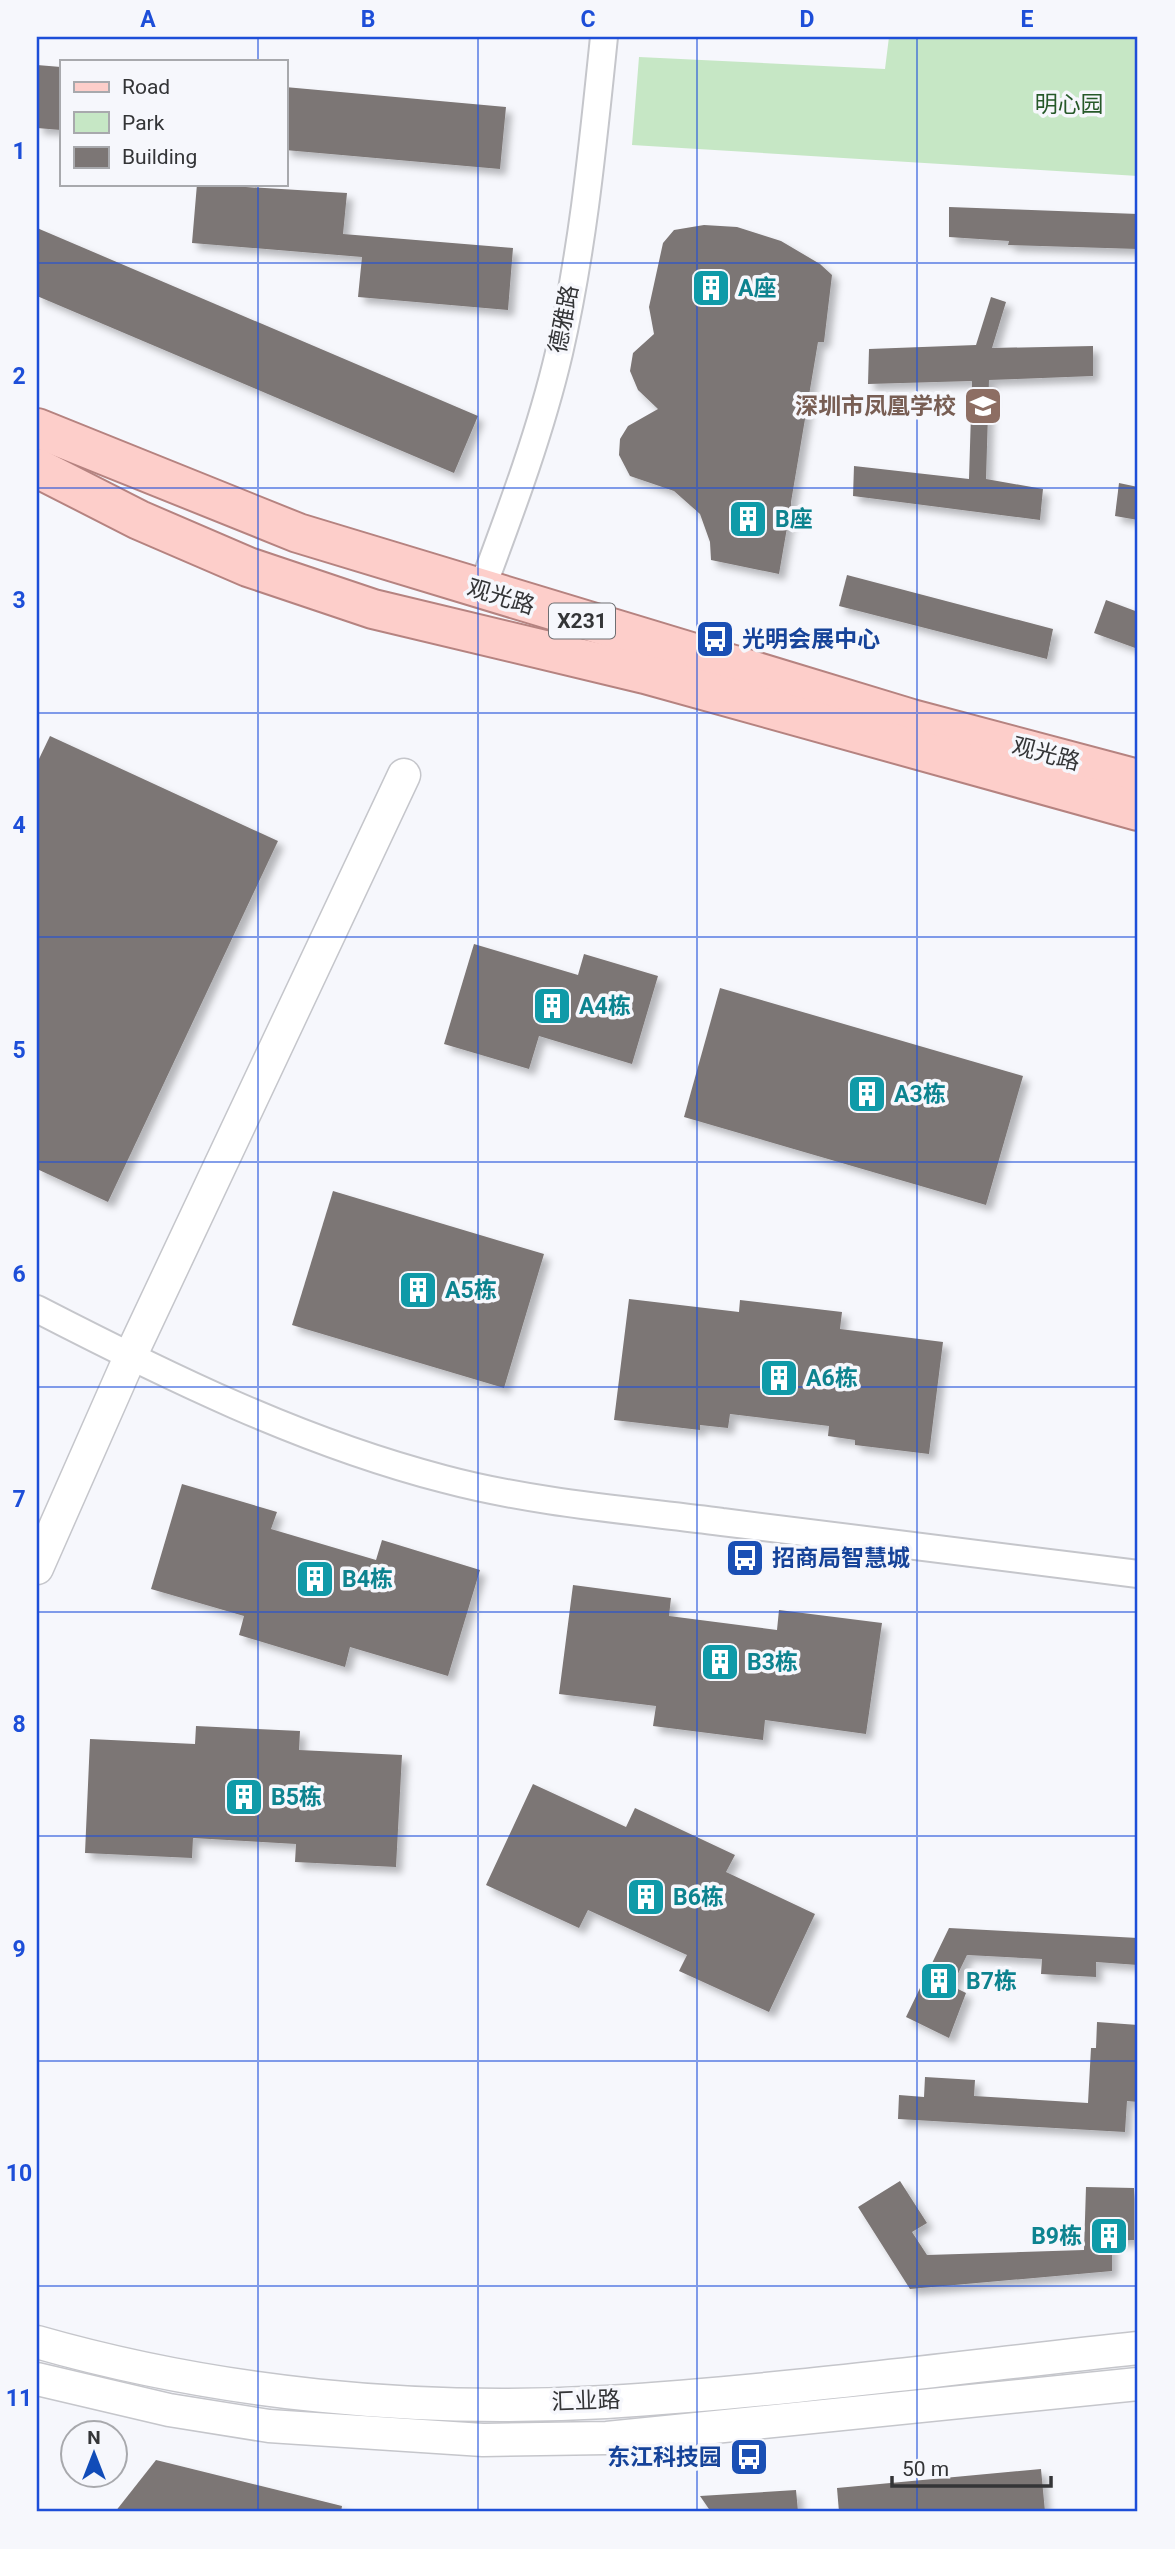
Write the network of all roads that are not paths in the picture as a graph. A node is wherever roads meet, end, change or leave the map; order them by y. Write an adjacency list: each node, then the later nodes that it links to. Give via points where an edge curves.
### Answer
1 (604, 37): 4 (street, 德雅路, via 588,194 559,354 516,496)
2 (37, 428): 4 (main road, 观光路 / X231, via 298,533)
3 (37, 468): 7 (main road, 观光路 / X231, via 139,520 248,567 373,609 645,674)
4 (481, 591): 6 (main road, 观光路 / X231, via 912,719)
5 (404, 775): 9 (street)
6 (1138, 779)
7 (1138, 811)
8 (37, 1308): 9 (street)
9 (131, 1357): 10 (street); 11 (street, via 336,1447 445,1479 553,1501)
10 (37, 1569)
11 (1138, 1574)
12 (37, 2342): 13 (street, 汇业路, via 176,2375 274,2389 484,2404 605,2402)
13 (1138, 2348)
14 (37, 2379): 15 (street, 汇业路, via 169,2410 269,2426 483,2440 607,2438)
15 (1138, 2384)

